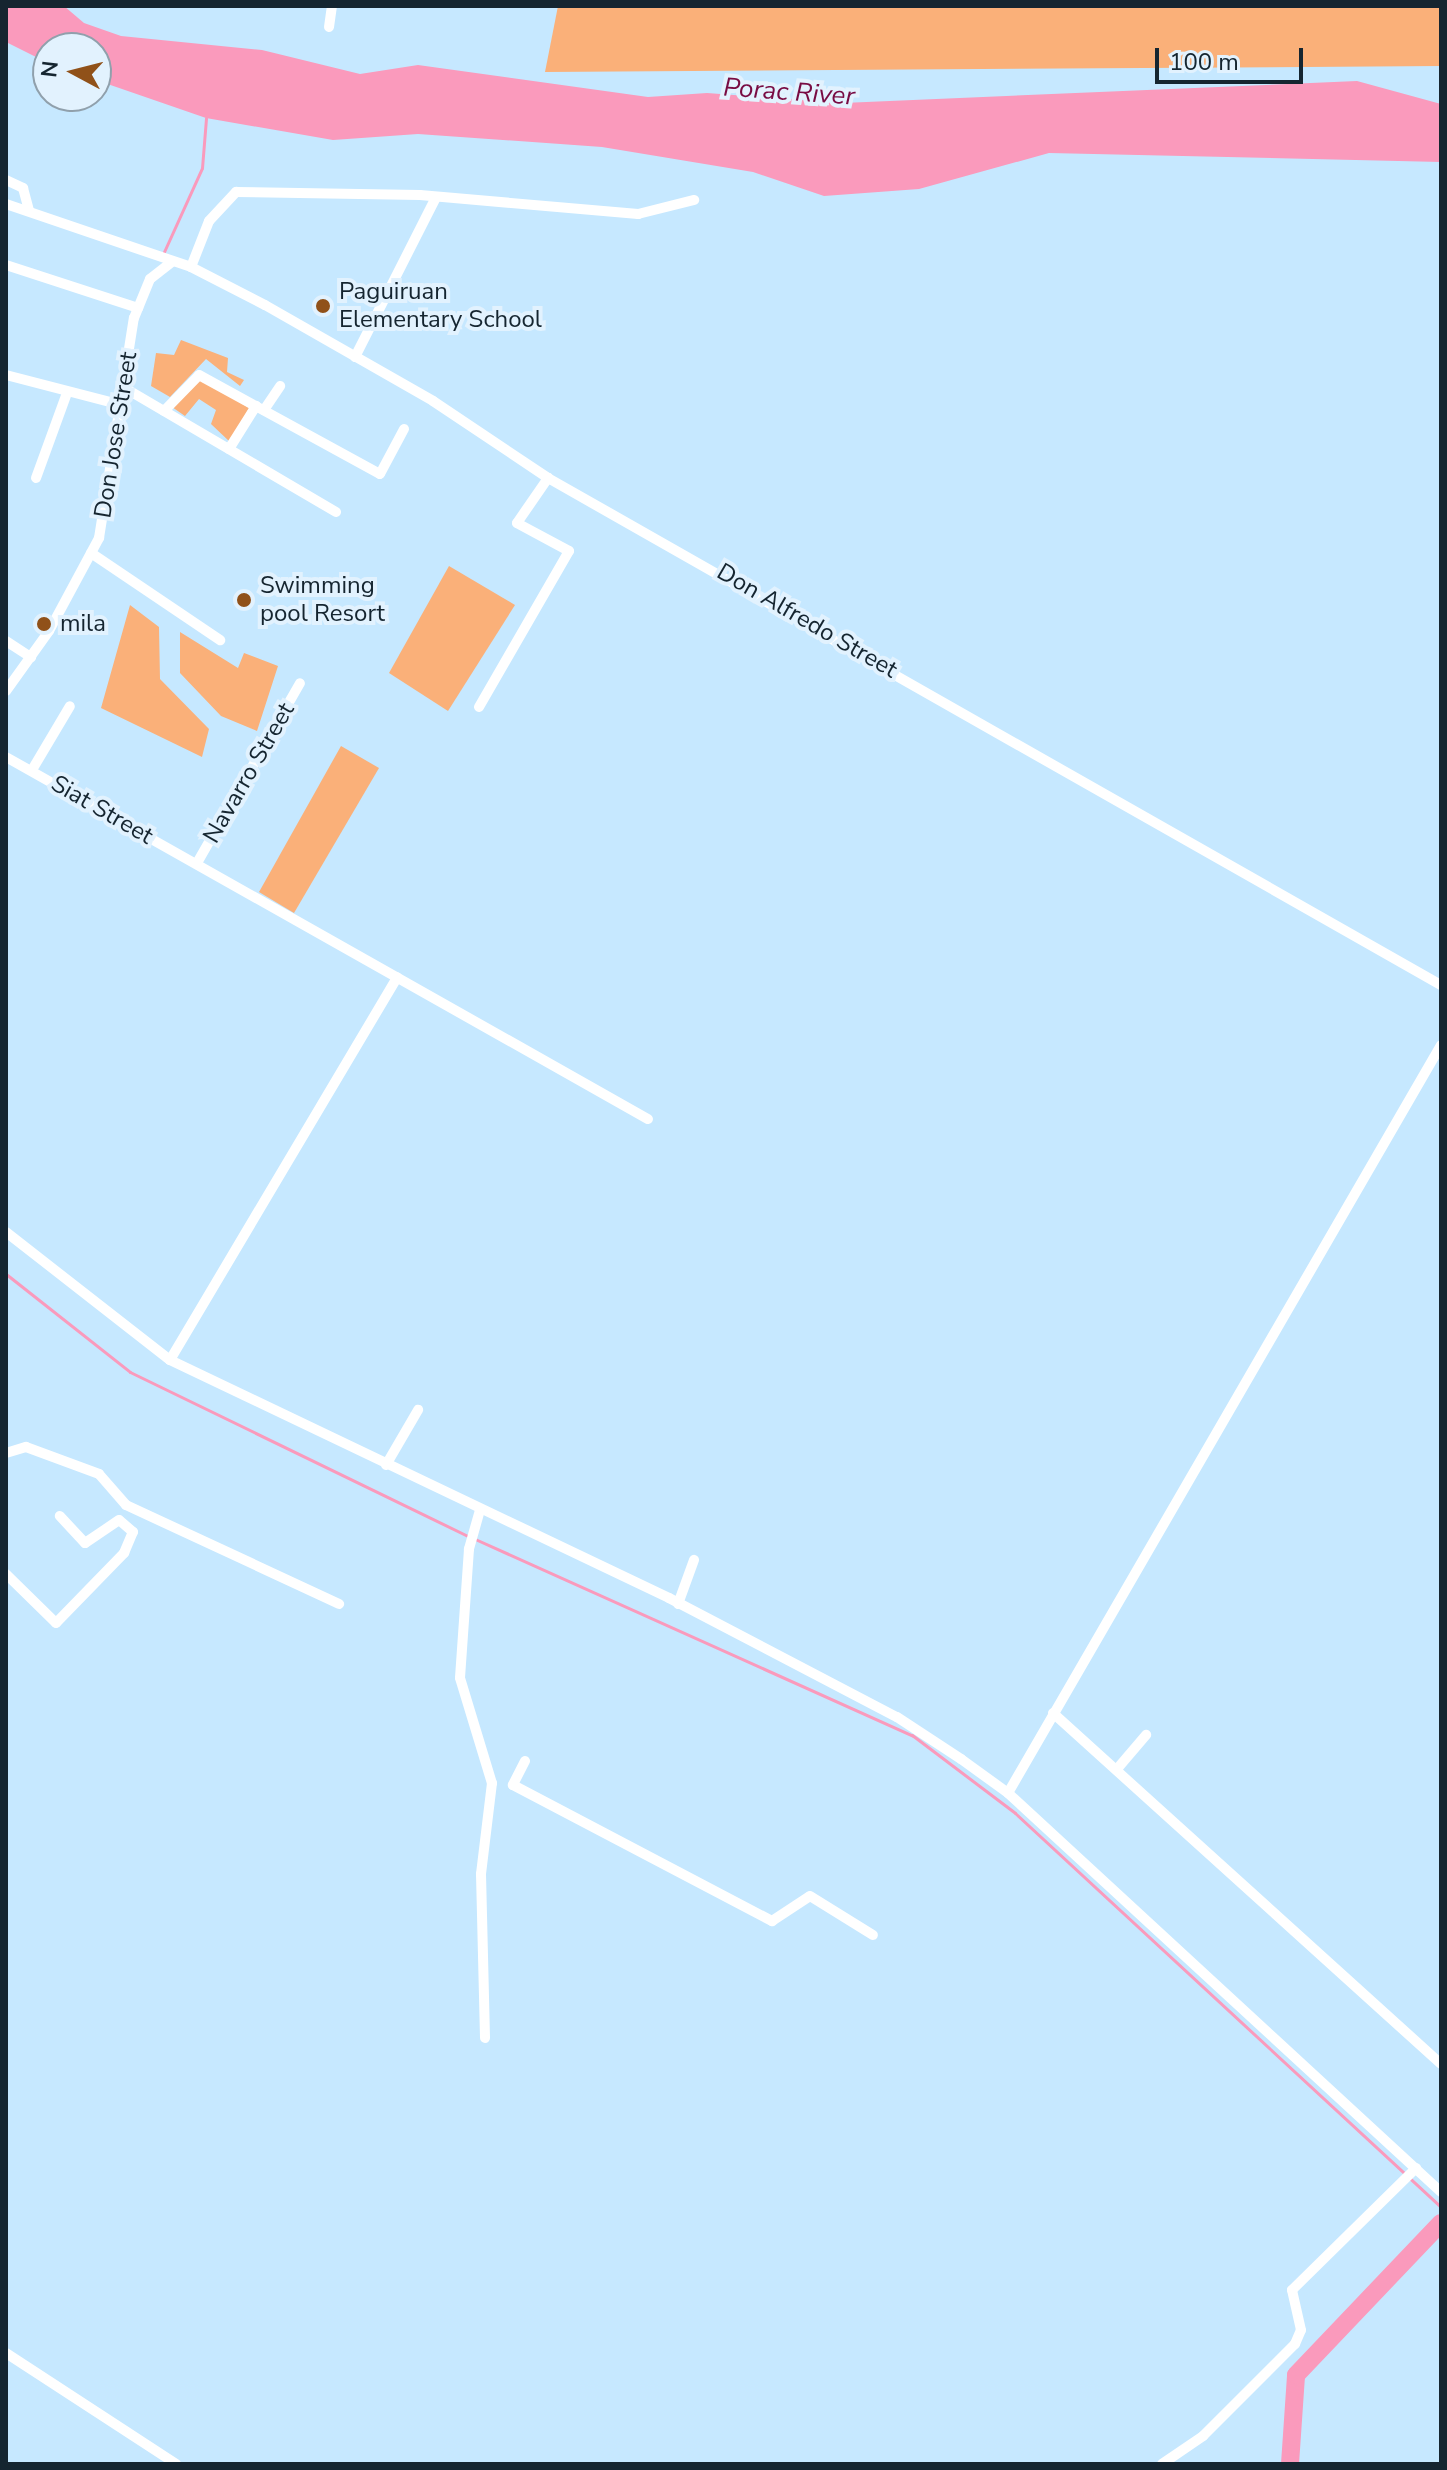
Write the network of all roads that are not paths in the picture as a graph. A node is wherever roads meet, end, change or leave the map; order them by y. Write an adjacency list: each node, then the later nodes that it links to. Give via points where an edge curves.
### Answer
1 (332, 6): 2 (street)
2 (329, 27)
3 (6, 180): 7 (street, via 23,188)
4 (436, 197): 5 (street, via 638,214); 10 (street, via 236,192 209,221); 12 (street)
5 (694, 200)
6 (6, 204): 7 (street, Don Alfredo Street)
7 (29, 210): 8 (street, Don Alfredo Street)
8 (172, 262): 10 (street, Don Alfredo Street); 11 (street, Don Jose Street, via 150,279)
9 (6, 265): 11 (street)
10 (191, 267): 12 (street, Don Alfredo Street)
11 (138, 308): 15 (street, Don Jose Street)
12 (355, 357): 23 (street, Don Alfredo Street)
13 (6, 375): 16 (street)
14 (280, 386): 18 (street)
15 (123, 387): 17 (street, Don Jose Street); 19 (street)
16 (67, 393): 17 (street); 22 (street)
17 (122, 405): 25 (street, Don Jose Street, via 107,513)
18 (260, 408): 19 (street, via 199,375); 20 (street, via 380,474); 21 (street)
19 (164, 411): 21 (street)
20 (404, 429)
21 (229, 449): 24 (street)
22 (36, 478)
23 (548, 478): 32 (street, via 517,523 569,551); 37 (street, Don Alfredo Street)
24 (336, 512)
25 (91, 553): 26 (street); 28 (street, Don Jose Street)
26 (220, 640)
27 (6, 641): 28 (street)
28 (31, 657): 30 (street, Don Jose Street)
29 (300, 683): 35 (street, Navarro Street)
30 (6, 691)
31 (70, 706): 34 (street)
32 (479, 707)
33 (6, 757): 34 (street, Siat Street)
34 (32, 770): 35 (street, Siat Street)
35 (197, 863): 36 (street, Siat Street)
36 (397, 977): 39 (street, Siat Street); 41 (street)
37 (1441, 985)
38 (1441, 1045): 51 (street)
39 (648, 1119)
40 (6, 1232): 41 (street)
41 (170, 1360): 44 (street)
42 (418, 1410): 44 (street)
43 (6, 1453): 49 (street, via 26,1447 99,1474 126,1505)
44 (386, 1465): 45 (street)
45 (479, 1514): 50 (street); 57 (street, via 472,1539 460,1678 492,1783 481,1874)
46 (60, 1516): 48 (street, via 85,1543 119,1520 133,1532 124,1553 56,1623)
47 (694, 1560): 50 (street)
48 (6, 1574)
49 (339, 1604)
50 (678, 1604): 55 (street, via 897,1717)
51 (1053, 1713): 54 (street); 55 (street)
52 (1146, 1735): 54 (street)
53 (525, 1761): 56 (street, via 513,1785 772,1921 810,1896)
54 (1117, 1769): 58 (street)
55 (1008, 1793): 59 (street)
56 (873, 1935)
57 (485, 2038)
58 (1441, 2064)
59 (1414, 2170): 60 (street); 63 (street, via 1292,2290 1301,2330 1295,2344 1203,2436)
60 (1441, 2192)
61 (6, 2353): 62 (street)
62 (176, 2464)
63 (1162, 2464)

